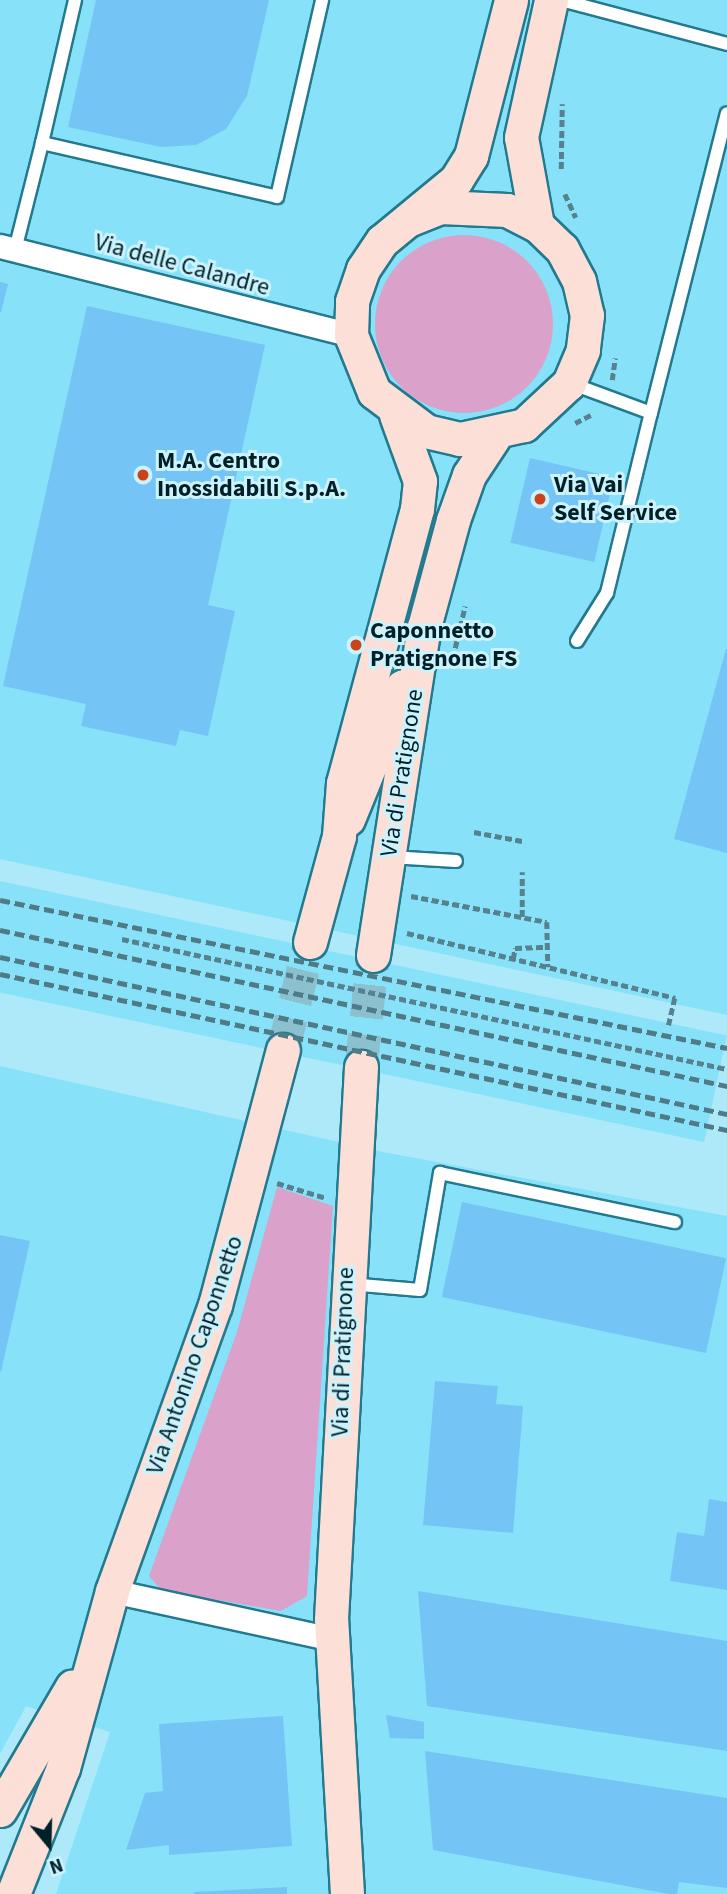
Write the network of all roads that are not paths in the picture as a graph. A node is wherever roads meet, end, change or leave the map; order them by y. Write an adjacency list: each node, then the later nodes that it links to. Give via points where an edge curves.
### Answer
1 (75, 0): 8 (lane)
2 (322, 0): 8 (lane, via 277,197)
3 (511, 0): 9 (main road, Via di Pratignone, via 471,156 456,180)
4 (551, 0): 10 (main road, via 521,137)
5 (561, 0): 6 (lane)
6 (727, 44)
7 (727, 113): 14 (lane)
8 (42, 143): 11 (lane)
9 (408, 220): 10 (main road, Via di Pratignone, via 473,204); 12 (main road, Via di Pratignone, via 363,270 352,301)
10 (537, 225): 13 (main road, Via di Pratignone, via 562,249 579,281 587,315 583,350)
11 (7, 248): 12 (street, Via delle Calandre)
12 (351, 335): 15 (main road, Via di Pratignone, via 369,383)
13 (569, 383): 14 (lane); 16 (main road, Via di Pratignone, via 549,407)
14 (651, 413): 18 (lane, via 607,593)
15 (396, 415): 16 (main road, Via di Pratignone, via 460,439); 19 (main road, via 420,481 417,509 343,783)
16 (494, 437): 17 (main road, Via di Pratignone, via 469,475)
17 (424, 627): 19 (main road, via 366,784); 20 (main road, Via di Pratignone)
18 (577, 641)
19 (339, 836): 22 (main road)
20 (401, 857): 21 (lane); 23 (main road, Via di Pratignone)
21 (456, 861)
22 (310, 942)
23 (385, 948)
24 (283, 1050): 28 (main road, Via Antonino Caponnetto, via 215,1305)
25 (361, 1066): 27 (main road, Via di Pratignone)
26 (675, 1222): 27 (lane, via 440,1173 420,1290)
27 (345, 1283): 29 (main road, Via di Pratignone)
28 (112, 1591): 29 (street); 30 (main road, Via Antonino Caponnetto)
29 (332, 1639): 33 (main road, Via di Pratignone)
30 (91, 1655): 31 (main road, Via Antonino Caponnetto); 32 (main road, Via Antonino Caponnetto, via 63,1768)
31 (0, 1810)
32 (13, 1894)
33 (347, 1894)

